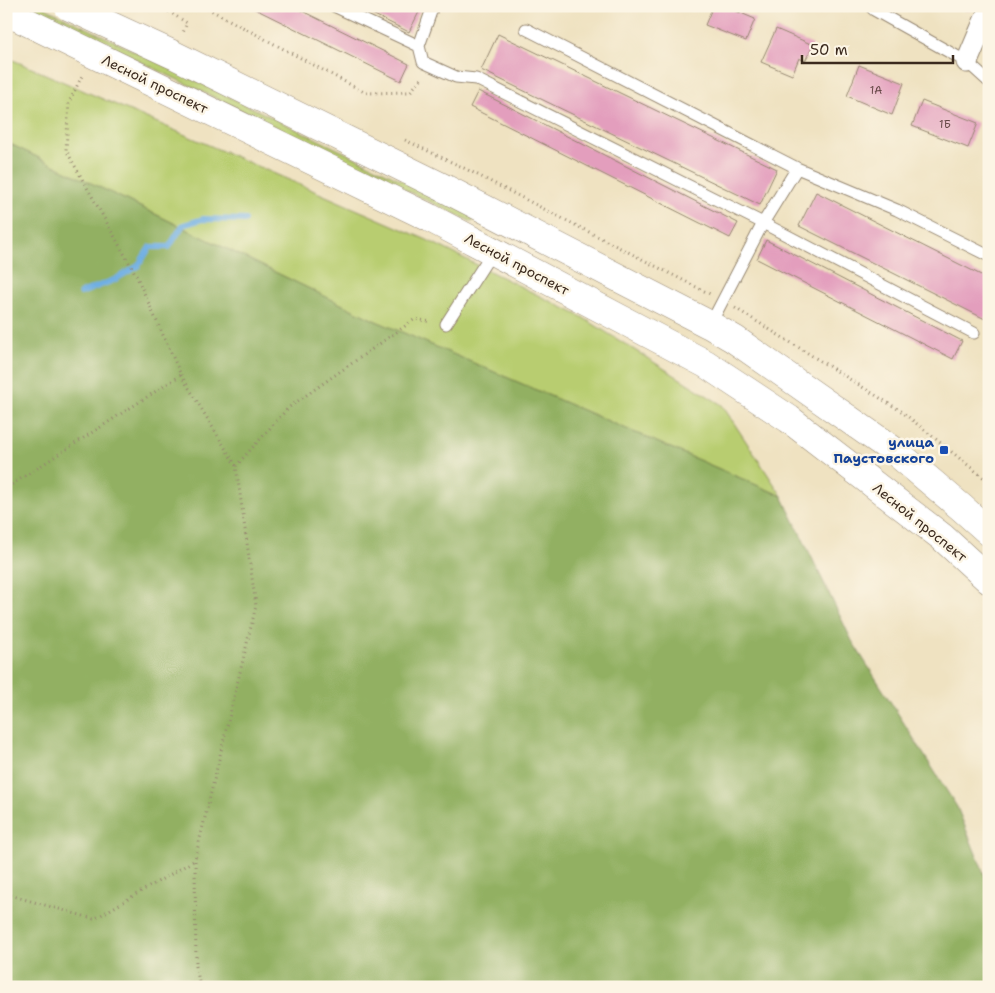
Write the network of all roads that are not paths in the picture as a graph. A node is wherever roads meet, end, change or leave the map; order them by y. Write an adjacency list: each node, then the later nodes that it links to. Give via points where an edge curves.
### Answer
1 (68, 6): 12 (main road, bridge, via 174,55)
2 (334, 6): 8 (lane)
3 (432, 6): 8 (lane)
4 (870, 6): 9 (lane)
5 (989, 10): 9 (street)
6 (13, 15): 14 (main road, Лесной проспект, bridge)
7 (526, 29): 11 (lane)
8 (419, 46): 13 (lane, via 423,62 456,78 476,79)
9 (967, 62): 10 (lane)
10 (989, 82)
11 (798, 168): 13 (lane); 15 (lane, via 897,210)
12 (510, 223): 14 (main road); 17 (main road)
13 (763, 223): 17 (lane); 18 (lane)
14 (493, 251): 16 (lane); 20 (main road, Лесной проспект, via 706,364 789,419 942,537)
15 (989, 256)
16 (446, 324)
17 (710, 325): 19 (main road, via 897,453)
18 (974, 333)
19 (989, 532)
20 (989, 580)

